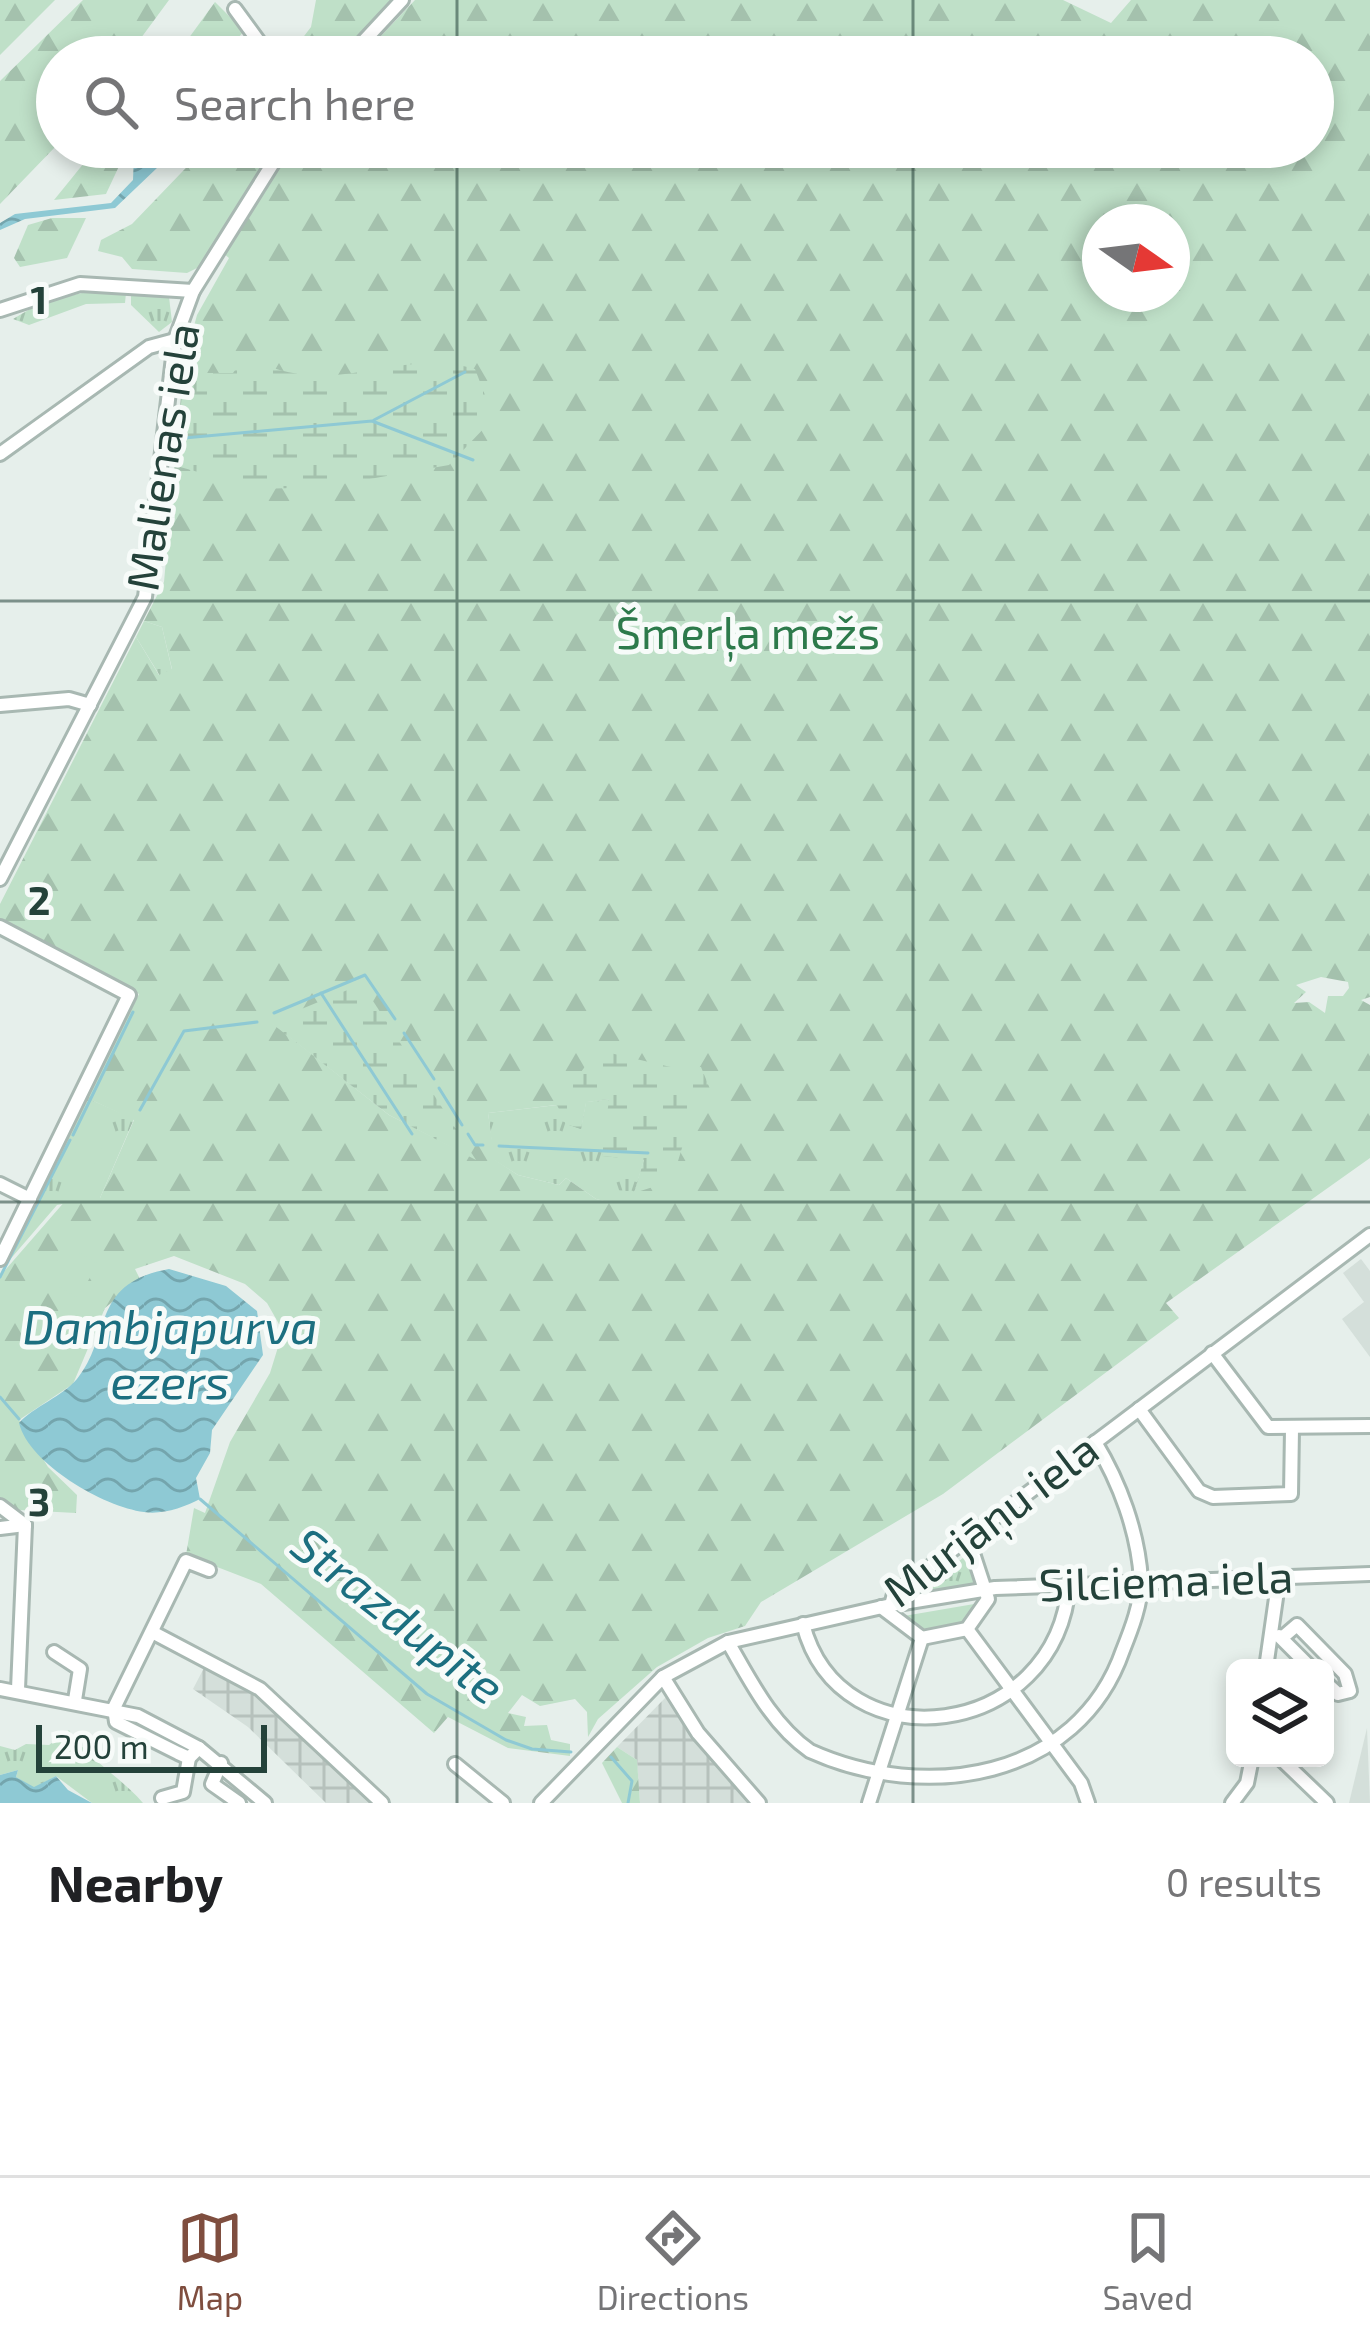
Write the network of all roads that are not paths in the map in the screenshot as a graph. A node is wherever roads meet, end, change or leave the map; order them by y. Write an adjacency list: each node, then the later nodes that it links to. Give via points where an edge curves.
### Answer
1 (402, 0): 4 (street)
2 (235, 9): 3 (street)
3 (255, 36)
4 (369, 36)
5 (270, 168): 6 (street, Malienas iela)
6 (193, 291): 7 (street, via 80,284); 8 (street, Malienas iela)
7 (0, 310)
8 (175, 340): 9 (street, via 148,347); 11 (street, Malienas iela, via 150,574)
9 (0, 454)
10 (0, 705): 11 (street)
11 (90, 705): 12 (street, Malienas iela)
12 (0, 879)
13 (0, 927): 15 (street, via 129,995)
14 (0, 1184): 15 (street)
15 (30, 1199): 17 (street)
16 (1370, 1235): 18 (street, Murjāņu iela)
17 (0, 1259)
18 (1213, 1352): 19 (street, Murjāņu iela); 21 (street, via 1268,1427)
19 (1139, 1409): 21 (street, via 1199,1491 1213,1497 1291,1494); 22 (street, Murjāņu iela)
20 (1370, 1426): 21 (street)
21 (1292, 1429)
22 (1095, 1442): 26 (street, Murjāņu iela); 30 (street, via 1128,1511)
23 (0, 1505): 24 (street)
24 (25, 1525): 25 (street); 47 (street)
25 (0, 1528)
26 (968, 1538): 32 (street); 33 (street, Murjāņu iela)
27 (208, 1570): 36 (street, via 186,1561)
28 (1370, 1574): 29 (street, Silciema iela)
29 (1280, 1576): 30 (street, Silciema iela); 37 (street)
30 (1141, 1582): 31 (street, Silciema iela); 53 (street, via 1107,1689)
31 (1069, 1584): 32 (street, Silciema iela); 49 (street, via 1053,1645)
32 (987, 1589): 33 (street, Silciema iela); 35 (street)
33 (886, 1606): 34 (street, Murjāņu iela); 38 (street)
34 (803, 1624): 39 (street, Murjāņu iela); 52 (street, via 840,1684)
35 (967, 1629): 38 (street); 49 (street)
36 (152, 1632): 51 (street); 63 (street, via 260,1688)
37 (1277, 1636): 41 (street); 42 (street); 43 (street, via 1297,1625)
38 (922, 1638): 52 (street)
39 (728, 1642): 45 (street, Murjāņu iela); 59 (street, via 760,1697 808,1750)
40 (55, 1652): 50 (street, via 80,1669)
41 (1269, 1659)
42 (1301, 1659)
43 (1331, 1659)
44 (1334, 1662): 48 (street, via 1350,1691)
45 (663, 1677): 65 (street, Murjāņu iela); 66 (street, via 698,1733)
46 (0, 1689): 47 (street)
47 (19, 1689): 50 (street)
48 (1334, 1690)
49 (1013, 1694): 52 (street, via 959,1714); 53 (street)
50 (75, 1700): 51 (street)
51 (114, 1708): 54 (street)
52 (899, 1714): 59 (street)
53 (1056, 1749): 59 (street, via 1014,1774 950,1790); 68 (street)
54 (194, 1753): 55 (street); 60 (street, via 183,1792)
55 (221, 1763): 61 (street, via 212,1784); 62 (street)
56 (455, 1764): 64 (street)
57 (1250, 1767): 69 (street)
58 (1289, 1767): 70 (street)
59 (877, 1780): 67 (street)
60 (162, 1798)
61 (239, 1803)
62 (265, 1803)
63 (382, 1803)
64 (502, 1803)
65 (541, 1803)
66 (759, 1803)
67 (869, 1803)
68 (1088, 1803)
69 (1232, 1803)
70 (1327, 1803)

